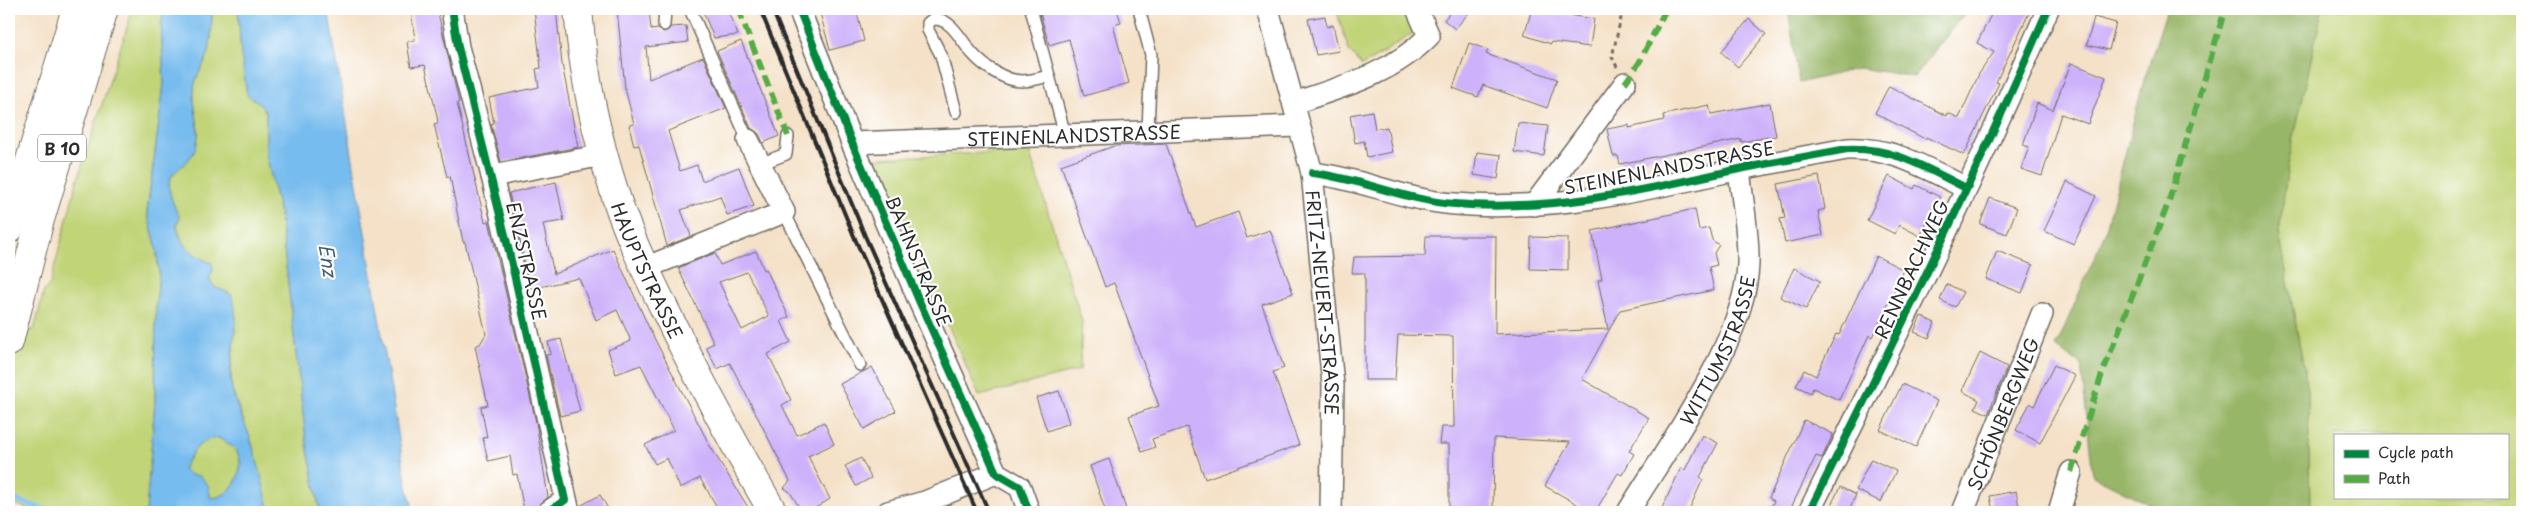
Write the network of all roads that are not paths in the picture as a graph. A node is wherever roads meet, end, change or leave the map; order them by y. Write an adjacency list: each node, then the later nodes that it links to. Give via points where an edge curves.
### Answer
1 (76, 9): 32 (main road, B 10)
2 (104, 9): 35 (main road, B 10, via 39,223)
3 (452, 9): 28 (street, ENZSTRASSE, via 458,47)
4 (578, 9): 24 (main road, HAUPTSTRASSE, via 587,84)
5 (665, 9): 13 (lane)
6 (690, 9): 22 (lane)
7 (799, 9): 23 (street, BAHNSTRASSE)
8 (1031, 9): 14 (lane)
9 (1139, 9): 19 (lane, via 1150,55)
10 (1268, 9): 16 (street, FRITZ-NEUERT-STRASSE)
11 (1417, 9): 16 (street, via 1429,36 1418,47 1366,80)
12 (2048, 9): 29 (street, RENNBACHWEG, via 1994,135)
13 (664, 25)
14 (1049, 76): 17 (lane, via 1023,81 1001,75 972,54 954,29 938,18 933,19 928,23 928,30 941,56); 20 (lane)
15 (1625, 83): 30 (street, STEINENLANDSTRASSE)
16 (1294, 103): 18 (street, FRITZ-NEUERT-STRASSE)
17 (956, 112)
18 (1298, 126): 19 (street, STEINENLANDSTRASSE); 27 (street, FRITZ-NEUERT-STRASSE)
19 (1148, 131): 20 (street, STEINENLANDSTRASSE)
20 (1065, 135): 23 (street, STEINENLANDSTRASSE)
21 (788, 136): 25 (lane, via 786,154)
22 (748, 140): 25 (street)
23 (852, 144): 38 (street, BAHNSTRASSE)
24 (604, 155): 28 (street); 33 (main road, HAUPTSTRASSE, via 617,199)
25 (760, 164): 31 (street)
26 (1739, 169): 29 (street, STEINENLANDSTRASSE, via 1867,148 1890,152); 30 (street, STEINENLANDSTRASSE, via 1587,201); 45 (street, WITTUMSTRASSE, via 1748,264 1743,299 1731,334 1707,381)
27 (1312, 173): 30 (street, STEINENLANDSTRASSE, via 1454,204); 44 (street, FRITZ-NEUERT-STRASSE, via 1333,385)
28 (492, 176): 39 (street, ENZSTRASSE)
29 (1966, 188): 46 (street, RENNBACHWEG)
30 (1534, 205)
31 (784, 212): 33 (street); 36 (lane)
32 (9, 229)
33 (645, 268): 41 (main road, HAUPTSTRASSE, via 695,371)
34 (2042, 314): 47 (street, SCHÖNBERGWEG)
35 (9, 342)
36 (860, 365)
37 (2071, 472): 48 (street)
38 (996, 473): 42 (street, via 925,502); 43 (street, via 1020,487)
39 (567, 506): 40 (street, ENZSTRASSE)
40 (548, 512)
41 (773, 512)
42 (888, 512)
43 (1029, 512)
44 (1330, 512)
45 (1628, 512)
46 (1809, 512)
47 (1963, 512)
48 (2059, 512)

